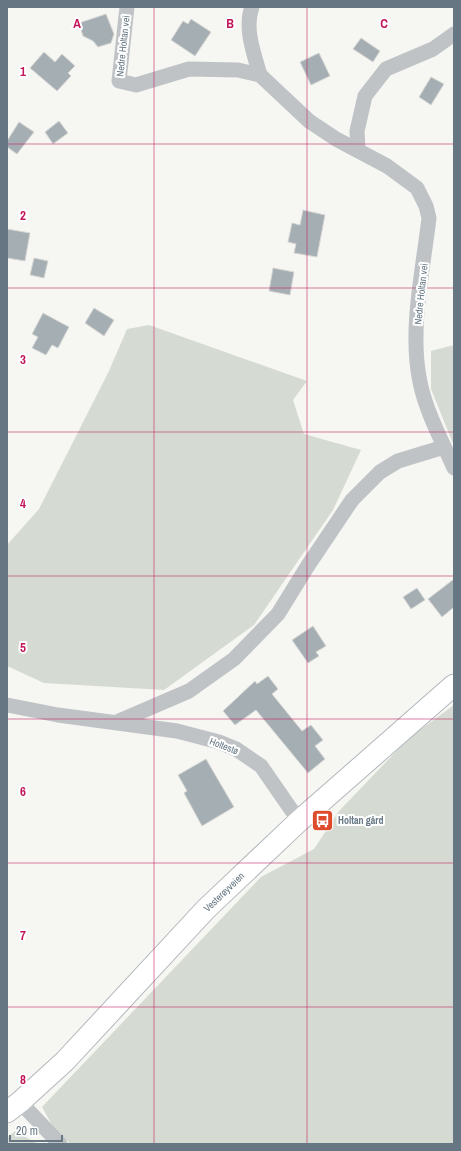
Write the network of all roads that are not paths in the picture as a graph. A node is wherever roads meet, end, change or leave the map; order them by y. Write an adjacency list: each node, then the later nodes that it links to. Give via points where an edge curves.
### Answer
1 (127, 7): 4 (street, Nedre Holtan vei, via 119,80 136,85 189,69 238,70)
2 (252, 7): 4 (street, via 248,16 252,46)
3 (454, 34): 5 (street, via 433,49 386,69 365,96 357,131)
4 (260, 75): 5 (street, Nedre Holtan vei, via 309,121)
5 (358, 150): 6 (street, Nedre Holtan vei, via 387,166 417,188 426,206 429,218 418,316 417,357 420,382 427,406)
6 (444, 447): 7 (street, Nedre Holtan vei); 10 (street, via 398,461 380,472 352,500 278,614 234,659 189,691)
7 (454, 468)
8 (454, 685): 11 (main road, Vesterøyveien)
9 (7, 705): 10 (street, Holtestø, via 58,715)
10 (117, 722): 11 (street, Holtestø, via 177,731 236,749 261,766)
11 (300, 821): 12 (main road, Vesterøyveien, via 206,909 65,1061)
12 (14, 1107): 13 (street)
13 (60, 1144)

